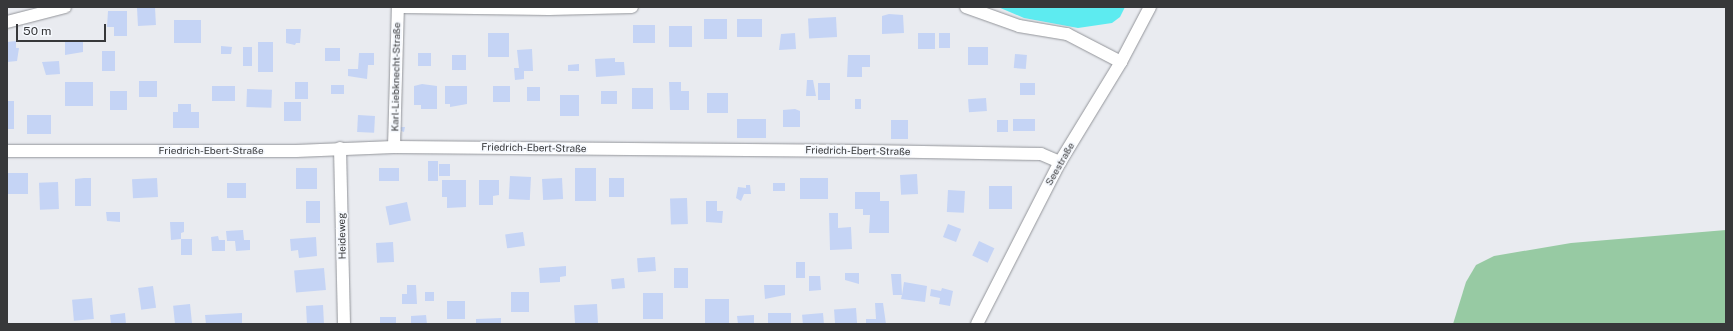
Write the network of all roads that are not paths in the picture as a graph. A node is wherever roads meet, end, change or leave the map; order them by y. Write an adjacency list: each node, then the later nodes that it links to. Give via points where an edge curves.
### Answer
1 (65, 7): 7 (street)
2 (398, 7): 9 (street, Karl-Liebknecht-Straße)
3 (403, 7): 4 (street)
4 (632, 7)
5 (966, 7): 8 (street, via 1012,24 1067,34)
6 (1150, 7): 8 (street, Seestraße)
7 (7, 22)
8 (1121, 62): 12 (street, Seestraße)
9 (394, 147): 10 (street, Friedrich-Ebert-Straße); 12 (street, Friedrich-Ebert-Straße, via 1041,154)
10 (340, 148): 11 (street, Friedrich-Ebert-Straße, via 296,151); 13 (street, Heideweg)
11 (7, 151)
12 (1060, 162): 14 (street, Seestraße)
13 (344, 324)
14 (977, 324)

